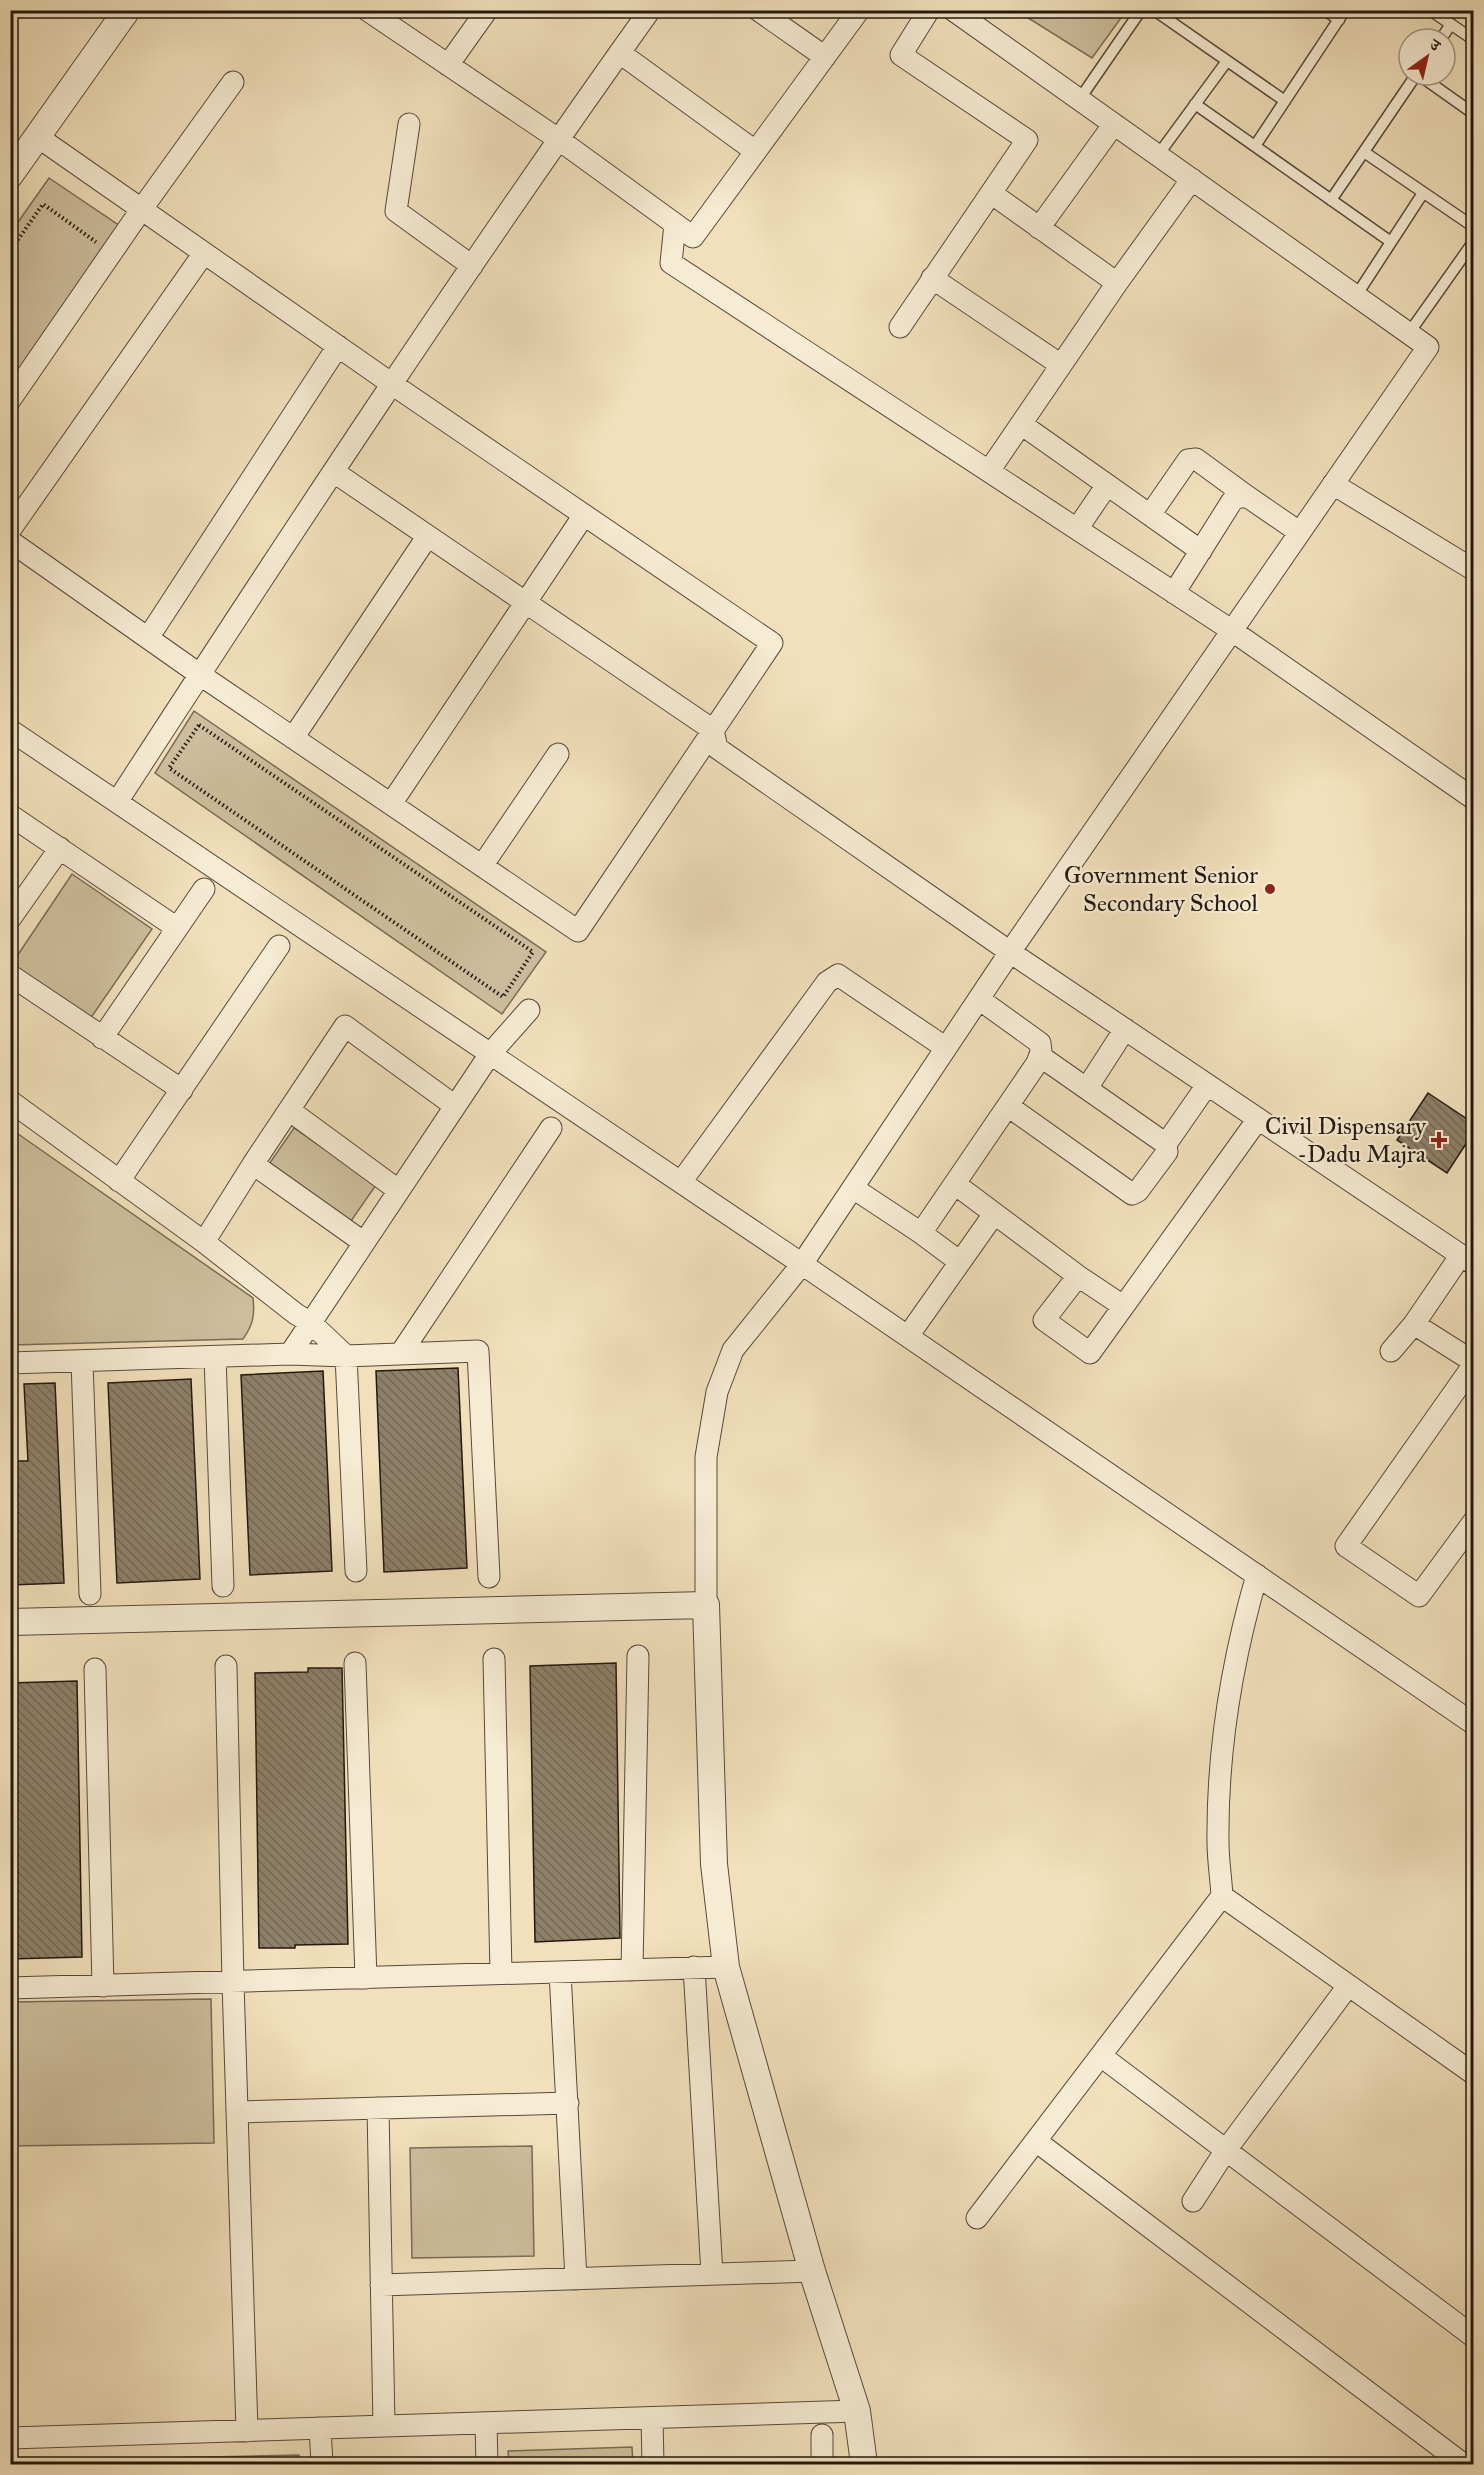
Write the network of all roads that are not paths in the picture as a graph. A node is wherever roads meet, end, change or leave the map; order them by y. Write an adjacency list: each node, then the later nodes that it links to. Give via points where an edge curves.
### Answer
1 (127, 10): 30 (street)
2 (367, 10): 20 (street)
3 (487, 10): 20 (street)
4 (650, 10): 17 (street)
5 (758, 10): 18 (street)
6 (859, 10): 18 (street)
7 (929, 10): 38 (street, via 901,55 1027,140)
8 (953, 10): 24 (street)
9 (1141, 10): 24 (lane)
10 (1154, 10): 19 (lane)
11 (1325, 10): 13 (lane)
12 (1430, 10): 14 (lane)
13 (1342, 15): 25 (lane)
14 (1451, 24): 15 (lane); 16 (lane)
15 (1449, 27)
16 (1473, 40)
17 (620, 53): 31 (street); 33 (street)
18 (825, 57): 33 (street)
19 (1227, 62): 25 (lane); 26 (lane)
20 (448, 65): 31 (street)
21 (233, 82): 41 (street)
22 (1410, 87): 34 (lane)
23 (1435, 87): 27 (lane)
24 (1079, 100): 29 (street)
25 (1285, 101): 32 (lane)
26 (1195, 104): 32 (lane); 35 (lane)
27 (1473, 114)
28 (409, 124): 48 (street, via 396,211)
29 (1114, 124): 35 (street); 44 (street)
30 (38, 136): 36 (street); 41 (street)
31 (558, 139): 42 (street); 48 (street)
32 (1255, 146): 40 (lane)
33 (755, 151): 42 (street, via 693,237)
34 (1364, 152): 39 (lane); 40 (lane)
35 (1158, 155): 37 (street)
36 (10, 175)
37 (1192, 179): 50 (street); 51 (street)
38 (991, 193): 44 (street); 49 (street)
39 (1423, 193): 43 (lane); 46 (lane)
40 (1331, 200): 46 (lane)
41 (141, 210): 47 (street); 57 (street)
42 (675, 224): 59 (street, via 671,263)
43 (1473, 227)
44 (1039, 228): 50 (street)
45 (1473, 241): 53 (lane)
46 (1391, 242): 51 (lane)
47 (204, 253): 54 (street); 67 (street)
48 (472, 266): 56 (street)
49 (932, 278): 52 (street); 55 (street)
50 (1117, 283): 55 (street)
51 (1356, 296): 53 (street)
52 (900, 327)
53 (1409, 333): 61 (street, via 1428,347)
54 (338, 346): 56 (street); 76 (street)
55 (1061, 365): 58 (street)
56 (392, 384): 60 (street); 64 (street)
57 (10, 400)
58 (1021, 424): 59 (street); 62 (street)
59 (989, 471): 66 (street)
60 (334, 472): 69 (street); 77 (street)
61 (1333, 484): 68 (street); 72 (street)
62 (1107, 485): 65 (street); 66 (street)
63 (1248, 497): 65 (street, via 1196,459 1188,460); 68 (street); 71 (street, via 1232,501)
64 (584, 515): 74 (street); 79 (street, via 772,643)
65 (1150, 515): 71 (street)
66 (1077, 529): 73 (street)
67 (10, 531)
68 (1299, 532): 75 (street)
69 (427, 537): 74 (street); 80 (street)
70 (10, 541): 76 (street)
71 (1201, 551): 73 (street)
72 (1473, 570)
73 (1174, 592): 75 (street)
74 (525, 603): 79 (street); 84 (street)
75 (1231, 630): 82 (street); 92 (street)
76 (148, 638): 77 (street)
77 (200, 674): 80 (street); 83 (street)
78 (10, 730): 83 (street)
79 (713, 730): 87 (street, via 578,931); 92 (street, via 717,748)
80 (293, 738): 84 (street)
81 (558, 754): 87 (street)
82 (1473, 799)
83 (117, 802): 99 (street)
84 (391, 804): 87 (street)
85 (10, 815): 86 (street)
86 (60, 848): 89 (street); 90 (street)
87 (482, 866)
88 (204, 889): 90 (street)
89 (10, 919)
90 (177, 928): 97 (street)
91 (279, 946): 103 (street)
92 (1010, 952): 94 (street); 96 (street)
93 (10, 975): 97 (street)
94 (979, 999): 98 (street); 100 (street, via 1040,1043)
95 (529, 1010): 99 (street)
96 (1125, 1029): 101 (street); 102 (street)
97 (102, 1038): 103 (street)
98 (946, 1048): 113 (street, via 838,975 827,982); 115 (street)
99 (490, 1054): 105 (street); 113 (street)
100 (1040, 1056): 102 (street); 106 (street)
101 (1207, 1085): 108 (street); 110 (street)
102 (1087, 1088): 110 (street)
103 (182, 1090): 112 (street)
104 (10, 1101): 112 (street)
105 (455, 1106): 107 (street, via 345,1026); 116 (street)
106 (1008, 1106): 110 (street, via 1132,1194 1167,1152); 114 (street)
107 (289, 1110): 111 (street); 116 (street)
108 (1258, 1119): 121 (street); 125 (street)
109 (551, 1128): 130 (street)
110 (1166, 1144)
111 (253, 1164): 119 (street); 120 (street)
112 (119, 1181): 119 (street)
113 (681, 1182): 123 (street)
114 (955, 1184): 117 (street); 118 (street)
115 (853, 1188): 118 (street); 123 (street)
116 (398, 1190): 120 (street)
117 (994, 1214): 122 (street); 124 (street)
118 (921, 1233): 122 (street)
119 (204, 1242): 126 (street)
120 (363, 1242): 126 (street)
121 (1467, 1259): 127 (street)
122 (960, 1262): 128 (street)
123 (802, 1264): 128 (street); 143 (street, via 733,1350 717,1392 706,1457)
124 (1078, 1276): 125 (street); 125 (street, via 1044,1320 1090,1353)
125 (1123, 1306)
126 (311, 1323): 131 (street); 132 (street)
127 (1414, 1324): 129 (street); 136 (street)
128 (908, 1336): 139 (street)
129 (1391, 1351)
130 (401, 1353): 132 (street); 140 (street, via 478,1351)
131 (290, 1354): 132 (street); 133 (street)
132 (346, 1356): 138 (street)
133 (215, 1357): 134 (street); 141 (street)
134 (82, 1361): 135 (street); 142 (street)
135 (10, 1363)
136 (1473, 1363): 137 (street, via 1346,1546 1419,1596)
137 (1473, 1521)
138 (356, 1571)
139 (1257, 1575): 150 (street); 151 (street, via 1224,1727 1218,1842)
140 (489, 1577)
141 (224, 1586)
142 (90, 1594)
143 (706, 1605): 144 (street); 152 (street, via 714,1864)
144 (10, 1622)
145 (638, 1656): 154 (street)
146 (494, 1659): 156 (street)
147 (355, 1663): 157 (street)
148 (226, 1666): 158 (street)
149 (96, 1669): 159 (street)
150 (1473, 1724)
151 (1222, 1896): 160 (street); 162 (street)
152 (726, 1967): 153 (street); 171 (street)
153 (694, 1968): 154 (street); 172 (street)
154 (632, 1970): 155 (street)
155 (560, 1972): 156 (street); 164 (street)
156 (501, 1973): 157 (street)
157 (366, 1977): 158 (street)
158 (233, 1982): 159 (street); 166 (street)
159 (103, 1986): 161 (street)
160 (1348, 1986): 163 (street); 168 (street)
161 (10, 1988)
162 (1101, 2056): 167 (street); 168 (street)
163 (1473, 2074)
164 (568, 2103): 165 (street); 173 (street)
165 (378, 2108): 166 (street); 174 (street)
166 (238, 2112): 181 (street)
167 (1036, 2141): 170 (street); 189 (street)
168 (1226, 2150): 169 (street); 175 (street)
169 (1193, 2201)
170 (977, 2218)
171 (812, 2271): 172 (street); 176 (street)
172 (712, 2274): 173 (street)
173 (576, 2279): 174 (street)
174 (381, 2285): 179 (street)
175 (1473, 2337)
176 (857, 2411): 177 (street); 188 (street)
177 (652, 2418): 178 (street); 186 (street)
178 (486, 2423): 179 (street); 185 (street)
179 (384, 2426): 180 (street)
180 (320, 2428): 181 (street); 184 (street)
181 (248, 2431): 183 (street)
182 (822, 2435): 187 (street)
183 (10, 2438)
184 (322, 2464)
185 (488, 2464)
186 (653, 2464)
187 (822, 2464)
188 (864, 2464)
189 (1463, 2464)

